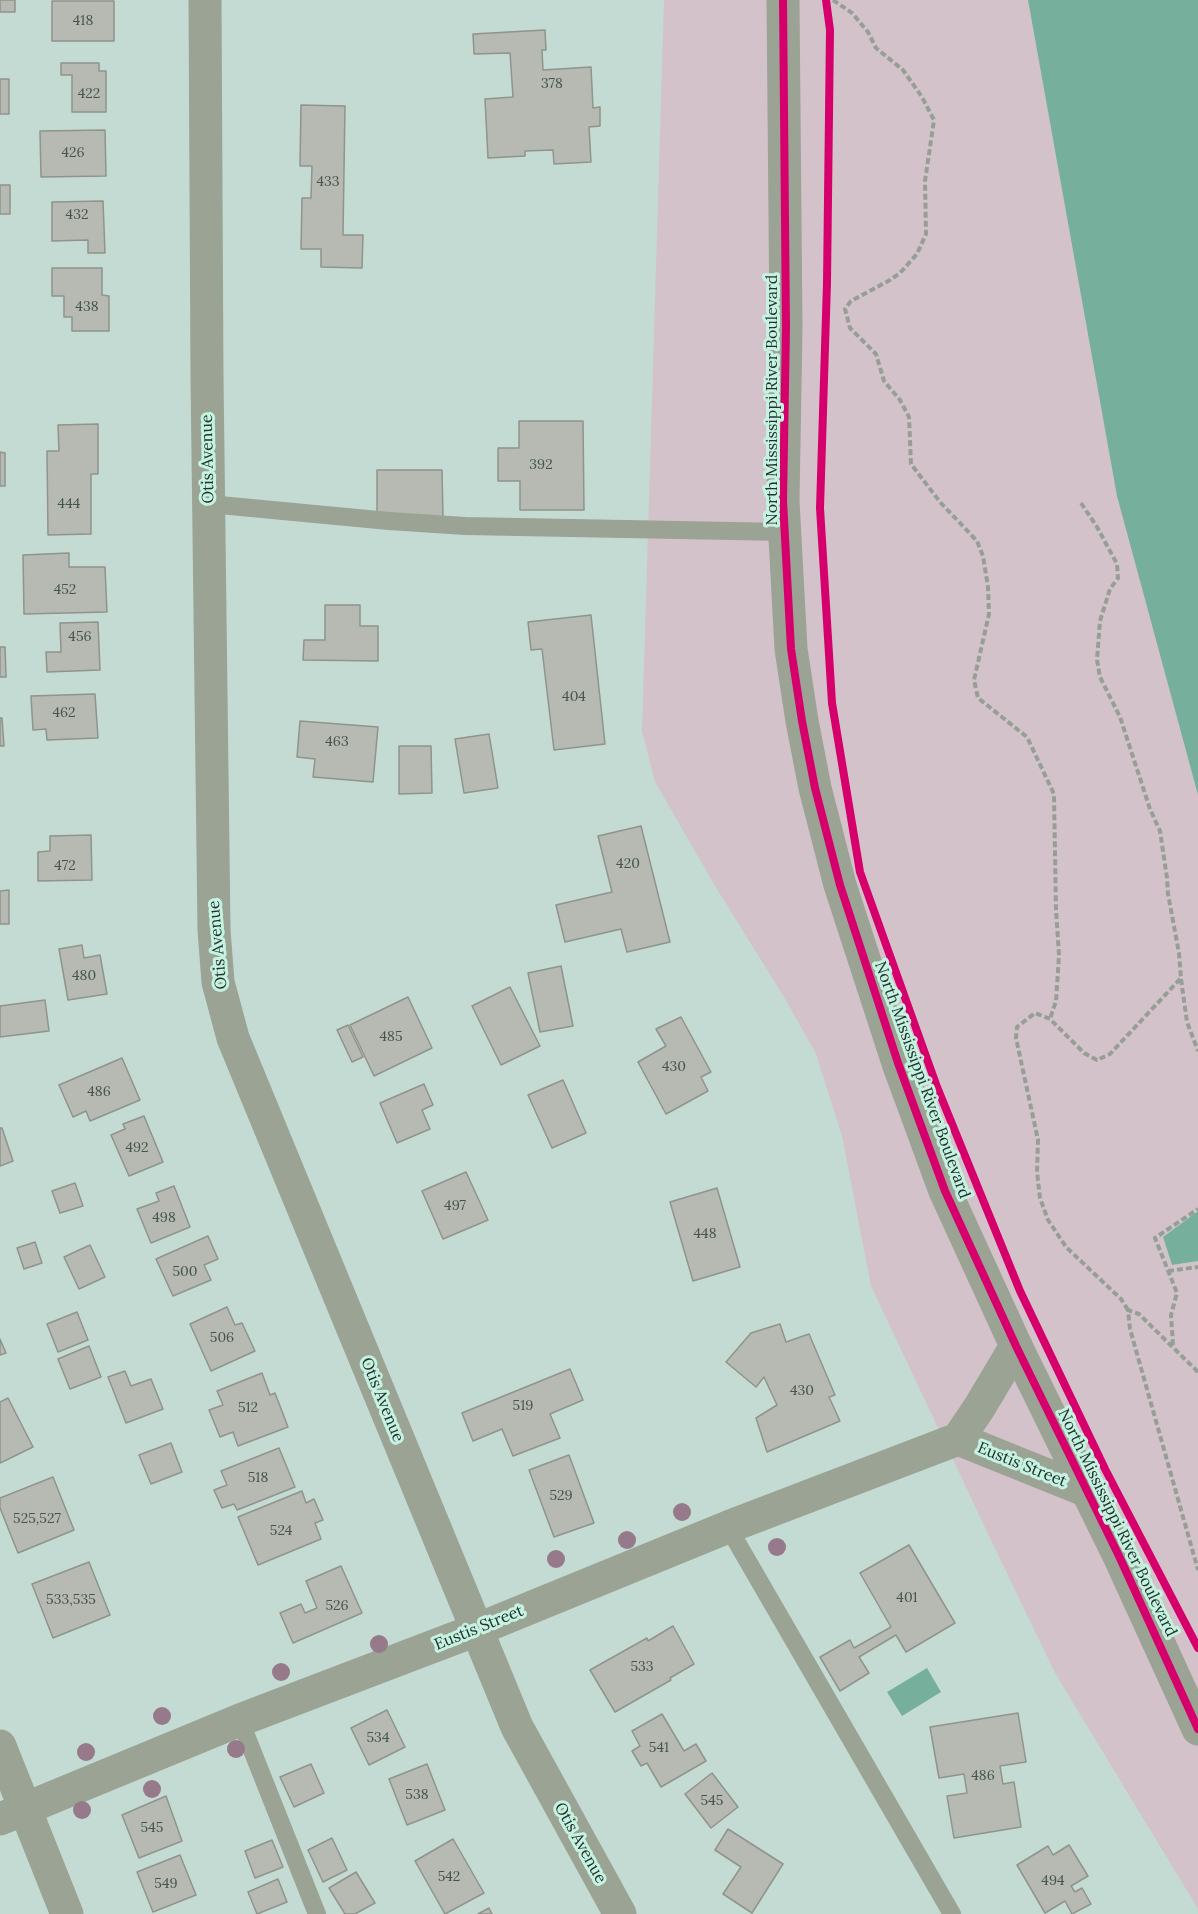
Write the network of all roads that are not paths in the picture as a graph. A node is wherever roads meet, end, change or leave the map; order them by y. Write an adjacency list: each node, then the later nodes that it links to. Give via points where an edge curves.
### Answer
1 (205, 0): 3 (street, Otis Avenue)
2 (783, 0): 4 (street, North Mississippi River Boulevard)
3 (209, 504): 4 (lane, via 465,525); 9 (street, Otis Avenue, via 214,930 218,982 233,1038)
4 (785, 532): 5 (street, North Mississippi River Boulevard, via 791,649 802,721 840,885 945,1191)
5 (1016, 1346): 6 (street, Eustis Street); 7 (street, North Mississippi River Boulevard)
6 (958, 1439): 7 (street, Eustis Street); 8 (street, Eustis Street)
7 (1087, 1491): 11 (street, North Mississippi River Boulevard)
8 (728, 1527): 9 (street, Eustis Street); 17 (lane)
9 (476, 1630): 10 (street, Eustis Street); 16 (street, Otis Avenue, via 517,1727)
10 (240, 1720): 13 (street, Eustis Street); 15 (lane)
11 (1198, 1729)
12 (0, 1746): 13 (street)
13 (13, 1814): 14 (street)
14 (67, 1914)
15 (316, 1914)
16 (620, 1914)
17 (951, 1914)

